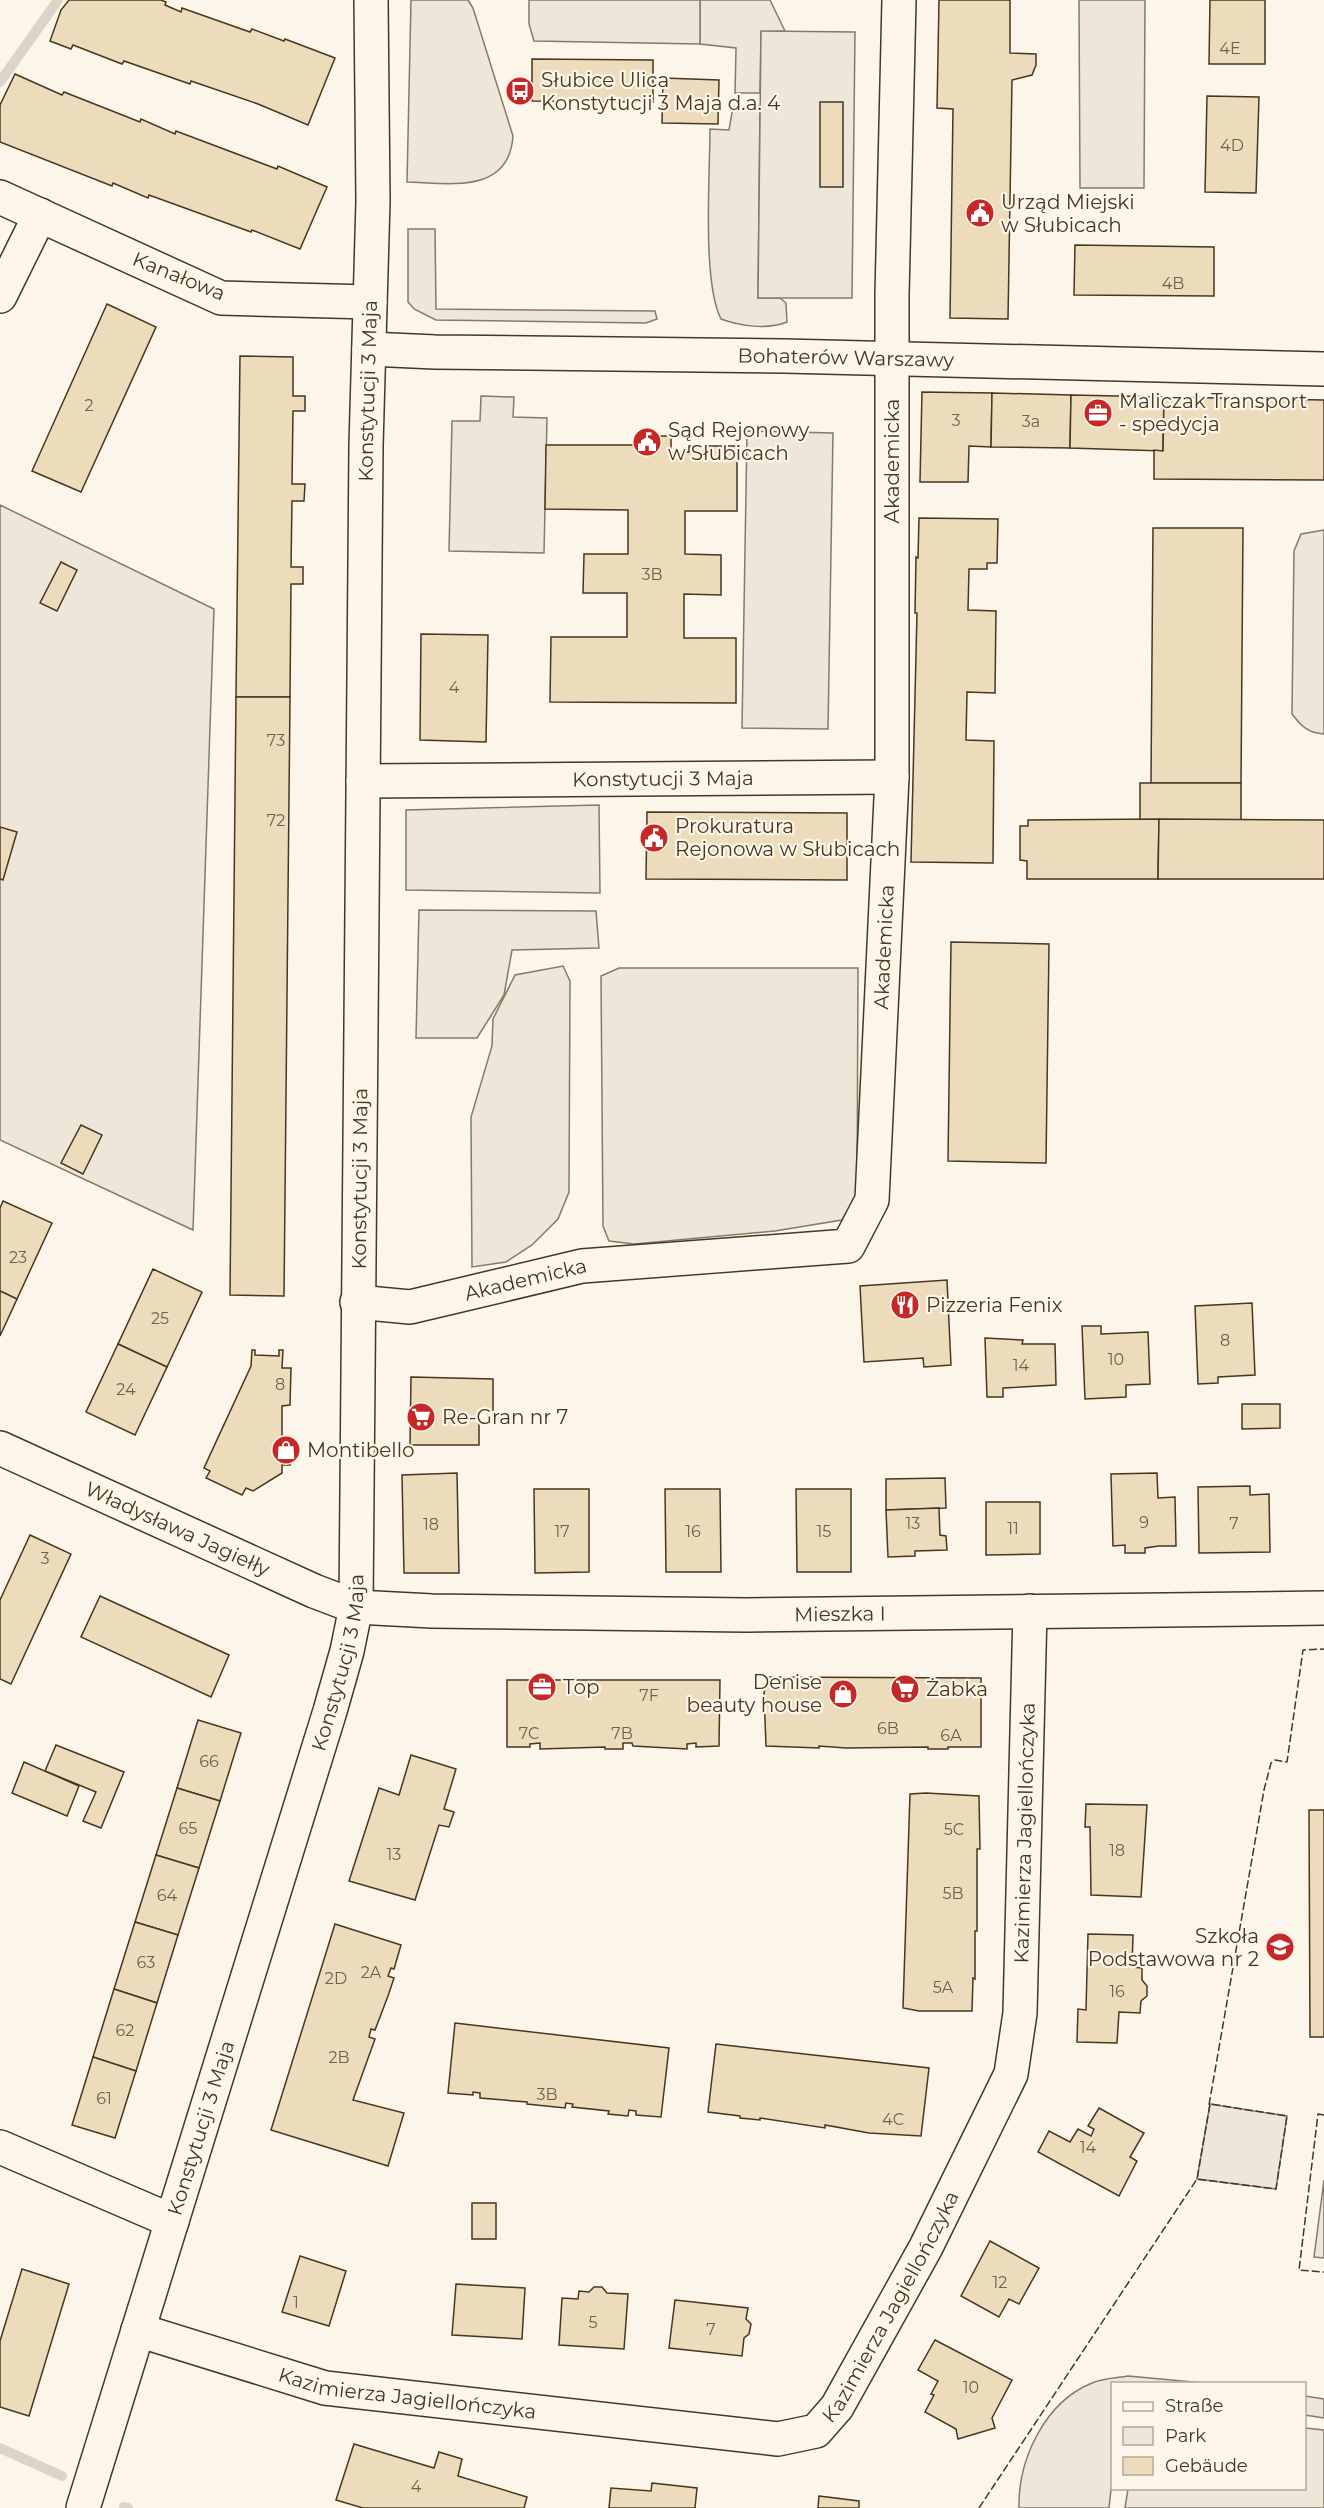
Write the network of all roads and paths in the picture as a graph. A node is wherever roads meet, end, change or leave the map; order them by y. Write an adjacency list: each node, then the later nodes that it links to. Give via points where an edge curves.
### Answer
1 (371, 0): 6 (street, Konstytucji 3 Maja)
2 (899, 0): 8 (street, Akademicka)
3 (0, 197): 4 (street, Kanałowa)
4 (40, 215): 5 (street); 6 (street, Kanałowa, via 220,298)
5 (0, 296)
6 (370, 302): 7 (street, Konstytucji 3 Maja)
7 (369, 349): 8 (street, Bohaterów Warszawy); 11 (street, Konstytucji 3 Maja)
8 (891, 358): 9 (street, Bohaterów Warszawy); 10 (street, Akademicka)
9 (1324, 369)
10 (892, 777): 11 (street, Konstytucji 3 Maja); 12 (street, Akademicka, via 872,1200 848,1246 582,1266 410,1307)
11 (363, 781): 12 (street, Konstytucji 3 Maja)
12 (357, 1302): 14 (street, Konstytucji 3 Maja)
13 (0, 1448): 14 (street, Władysława Jagiełły)
14 (356, 1607): 16 (street, Mieszka I, via 746,1615); 18 (street, Konstytucji 3 Maja, via 339,1680)
15 (1324, 1608): 16 (street, Mieszka I)
16 (1029, 1611): 19 (street, Kazimierza Jagiellończyka, via 1020,2013 1011,2074 926,2247 837,2407 816,2432 778,2439 325,2388)
17 (0, 2147): 18 (street)
18 (172, 2221): 19 (street, Konstytucji 3 Maja)
19 (138, 2330): 20 (street, Konstytucji 3 Maja)
20 (83, 2508)

